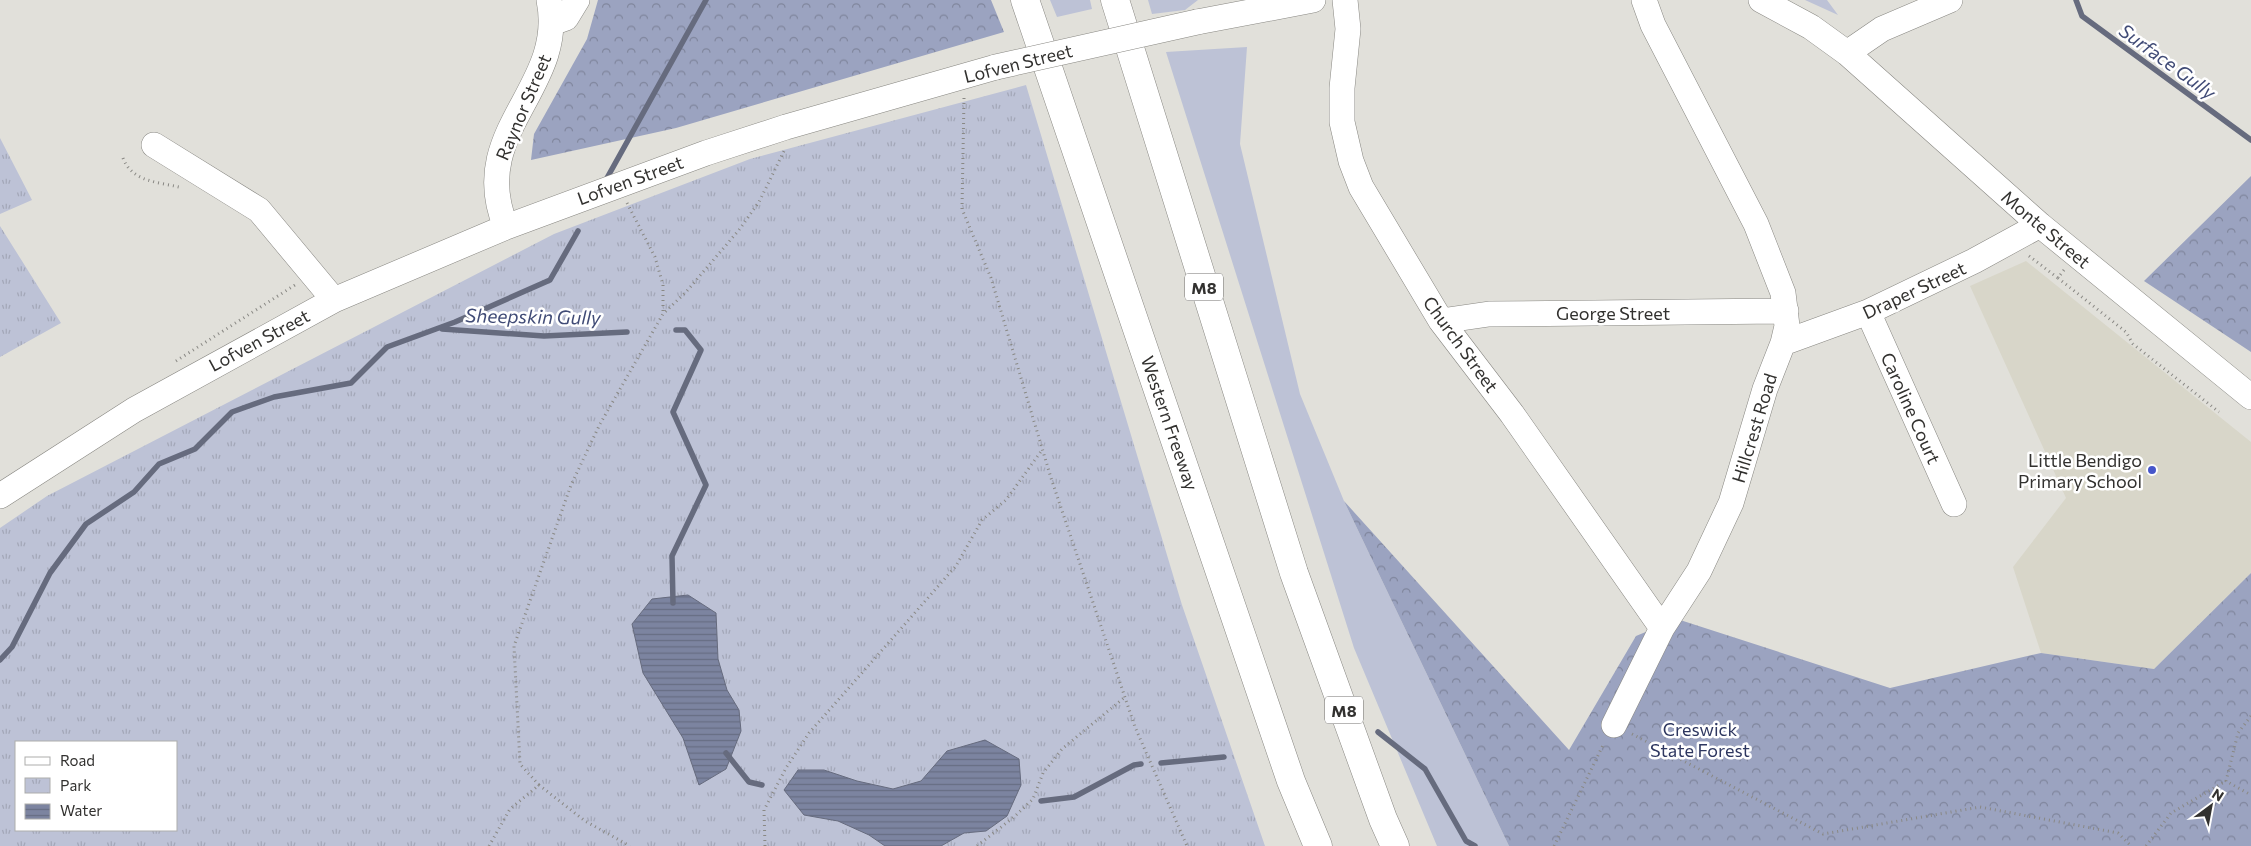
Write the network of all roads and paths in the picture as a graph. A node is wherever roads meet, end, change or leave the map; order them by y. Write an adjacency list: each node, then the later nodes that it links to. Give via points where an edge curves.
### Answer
1 (577, 0): 9 (street, Raynor Street, via 566,18)
2 (1025, 0): 48 (highway, Western Freeway, via 1291,781)
3 (1114, 0): 49 (highway, M8, via 1294,573)
4 (1314, 0): 11 (street, Lofven Street, bridge, via 1198,22)
5 (1345, 0): 28 (street, Church Street, via 1348,29 1342,116 1351,161 1366,196)
6 (1644, 0): 25 (street, Hillcrest Road, via 1653,25 1756,224 1782,288)
7 (1761, 0): 10 (street, via 1811,27)
8 (1950, 0): 10 (street, via 1882,29)
9 (551, 12): 18 (street, Raynor Street, via 550,40 542,67 499,155 496,193)
10 (1848, 53): 17 (street, Monte Street)
11 (960, 77): 12 (street, Lofven Street); 33 (path, via 965,118 962,209 991,278)
12 (786, 127): 15 (street, Lofven Street); 27 (path, via 787,146 759,202 712,263)
13 (154, 145): 23 (street, via 259,210)
14 (123, 158): 16 (path, via 138,176)
15 (617, 184): 18 (street, Lofven Street); 27 (path, via 655,258 663,285)
16 (186, 188)
17 (2040, 226): 19 (street, Monte Street); 26 (street, Draper Street)
18 (506, 227): 24 (street, Lofven Street)
19 (2074, 254): 22 (path); 31 (street, Monte Street)
20 (2024, 256): 22 (path, via 2034,258)
21 (290, 277): 23 (path)
22 (2058, 278): 32 (path, via 2126,332 2133,344)
23 (306, 281): 24 (street); 30 (path)
24 (334, 300): 34 (street, Lofven Street, via 142,405)
25 (1786, 311): 28 (street, George Street, via 1489,314); 29 (street, Hillcrest Road)
26 (1868, 312): 29 (street, Draper Street); 35 (street, Caroline Court)
27 (663, 314): 41 (path, via 600,424 571,485 514,646 520,764)
28 (1441, 321): 36 (street, Church Street, via 1512,414)
29 (1783, 343): 36 (street, Hillcrest Road, via 1765,389 1731,503 1699,571)
30 (170, 364)
31 (2251, 396)
32 (2219, 412)
33 (1042, 450): 37 (path); 45 (path, via 1006,500 982,520 956,566 809,733 764,810)
34 (0, 496)
35 (1954, 504)
36 (1662, 628): 39 (street, Hillcrest Road)
37 (1125, 697): 46 (path, via 1062,748 1044,774 1033,798); 47 (path)
38 (2251, 716): 40 (path, via 2238,733)
39 (1614, 725): 50 (path); 51 (path, via 1822,834 1980,807 2118,833)
40 (2226, 781): 42 (path); 52 (path, via 2171,813)
41 (538, 786): 43 (path, via 510,809); 44 (path, via 585,821)
42 (2251, 795)
43 (489, 846)
44 (630, 846)
45 (765, 846)
46 (977, 846)
47 (1187, 846)
48 (1318, 846)
49 (1395, 846)
50 (1554, 846)
51 (2131, 846)
52 (2146, 846)

